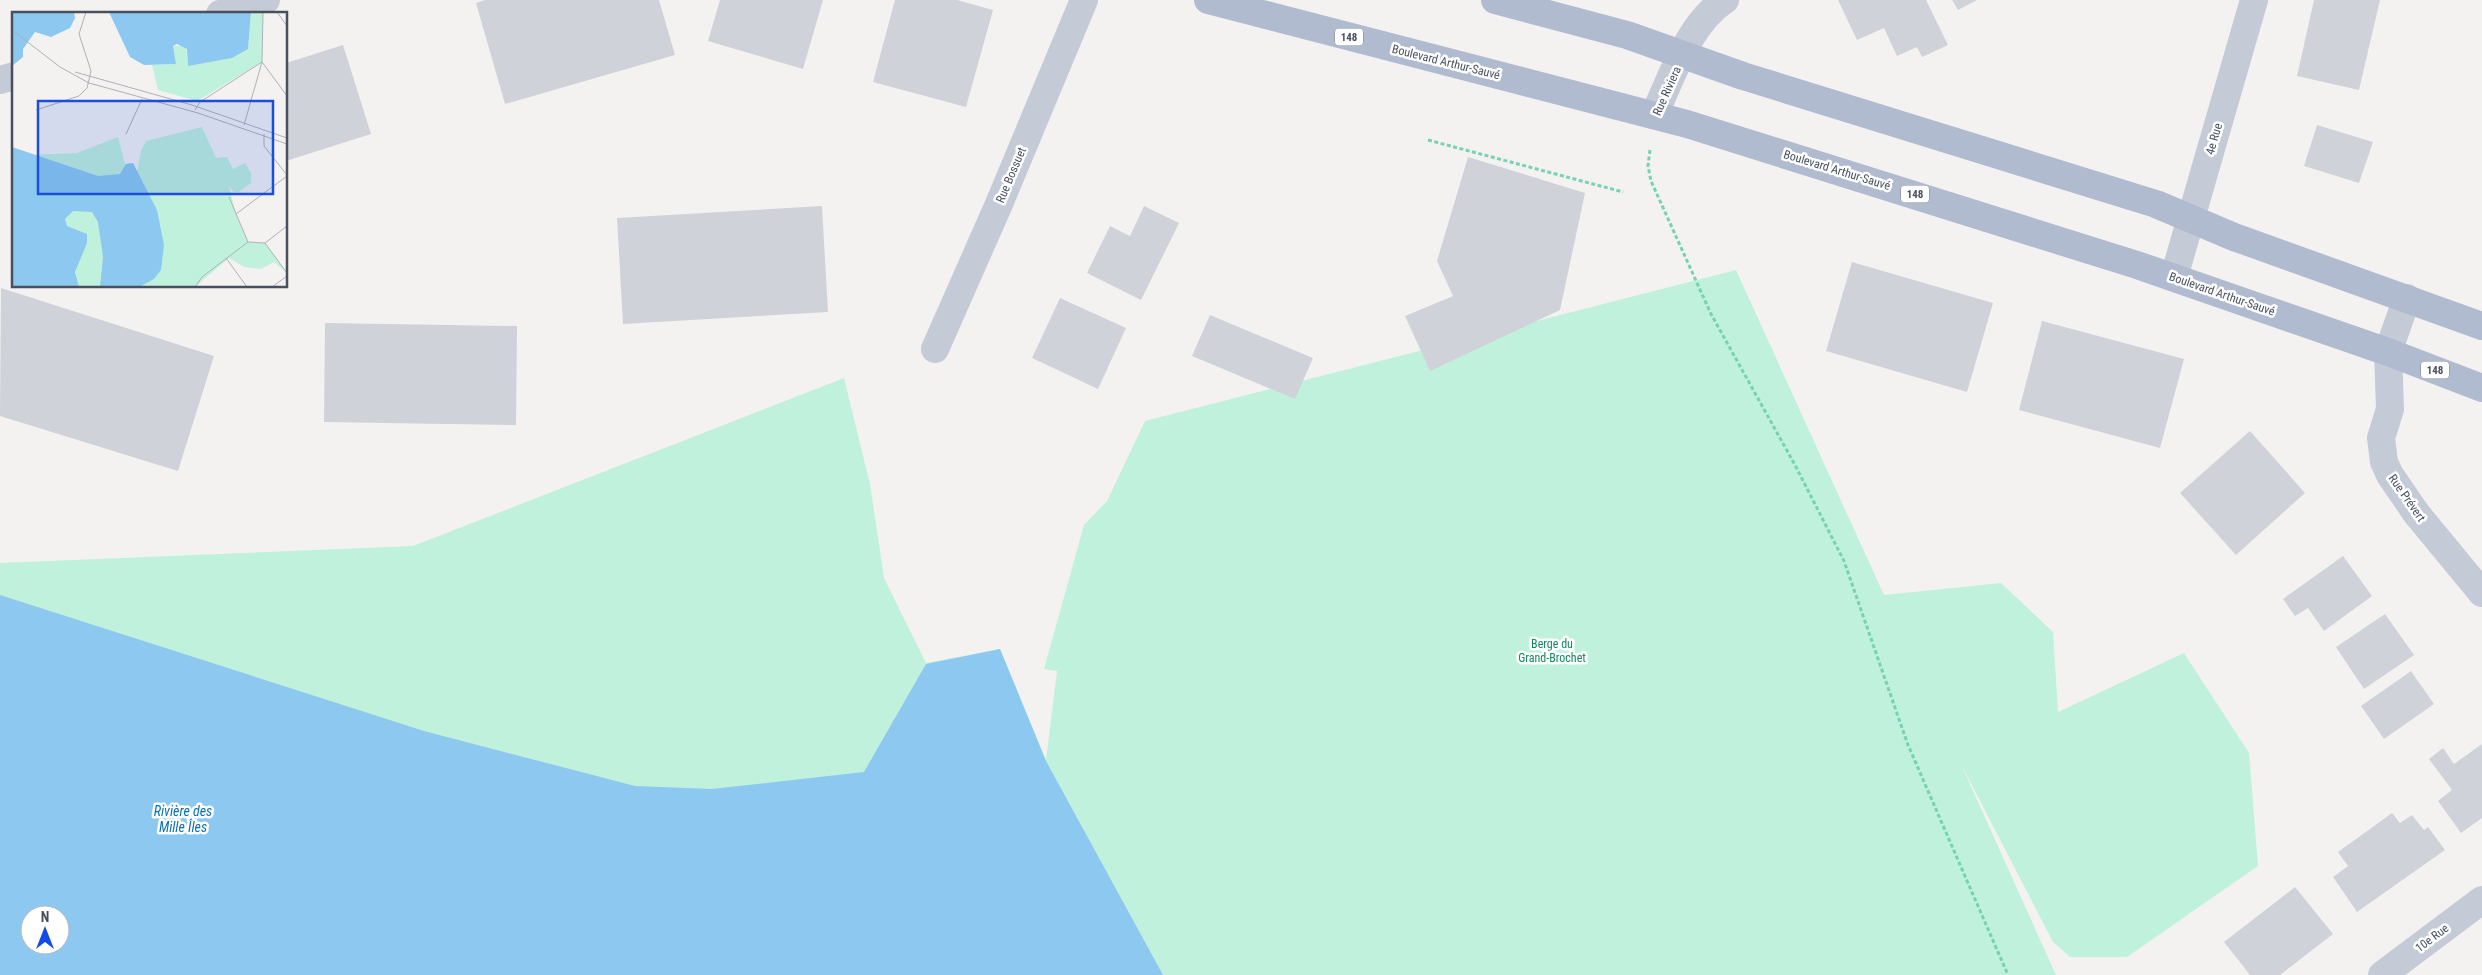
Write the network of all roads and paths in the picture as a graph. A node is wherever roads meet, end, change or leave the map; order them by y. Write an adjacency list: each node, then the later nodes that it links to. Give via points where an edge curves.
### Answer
1 (266, 0): 7 (street)
2 (1084, 0): 16 (street, Rue Bossuet)
3 (1208, 0): 9 (main road, Boulevard Arthur-Sauvé / 148)
4 (1495, 0): 8 (main road, via 1626,35)
5 (1724, 0): 8 (street, Rue Riviera, via 1704,17)
6 (2254, 0): 12 (street, 4e Rue)
7 (227, 12)
8 (1683, 54): 9 (street, Rue Riviera); 12 (main road, via 1743,76 2156,204)
9 (1654, 114): 13 (main road, Boulevard Arthur-Sauvé / 148); 21 (path, Rue Riviera, via 1648,166 1657,195 1712,314 1844,561 1908,745)
10 (1428, 140): 11 (path)
11 (1623, 192)
12 (2192, 219): 13 (street, 4e Rue); 14 (main road)
13 (2174, 278): 17 (main road, Boulevard Arthur-Sauvé / 148)
14 (2407, 298): 15 (main road); 17 (street, Rue Prévert)
15 (2482, 326)
16 (935, 349)
17 (2388, 352): 18 (main road, Boulevard Arthur-Sauvé / 148); 19 (street, Rue Prévert, via 2390,409 2381,438 2384,462 2416,513)
18 (2482, 388)
19 (2482, 594)
20 (2482, 900): 22 (street, 10e Rue)
21 (2008, 975)
22 (2382, 975)

